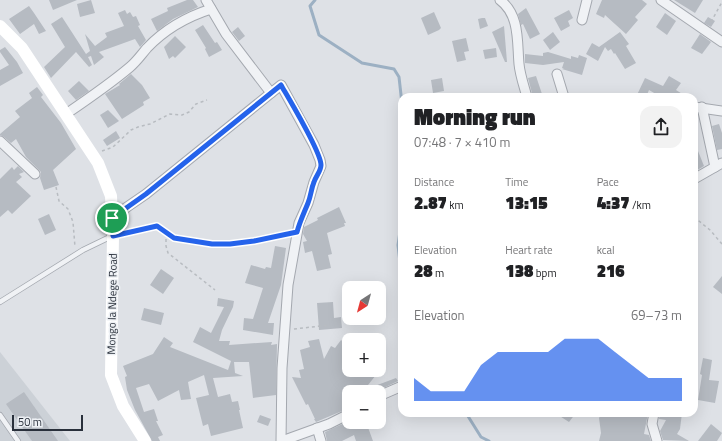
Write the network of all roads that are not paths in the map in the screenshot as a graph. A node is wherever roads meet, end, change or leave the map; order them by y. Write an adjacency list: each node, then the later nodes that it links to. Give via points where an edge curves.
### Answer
1 (206, 0): 5 (street)
2 (500, 0): 11 (street, via 510,11 514,22)
3 (587, 0): 6 (street)
4 (661, 0): 8 (street)
5 (211, 8): 10 (street, via 226,34); 15 (street, via 173,25 158,37 135,63)
6 (582, 20)
7 (0, 26): 15 (street, Mongo la Ndege Road, via 22,48)
8 (722, 42)
9 (558, 74): 12 (street)
10 (271, 93): 20 (street, via 146,194); 31 (street, via 281,85 314,146 321,166 299,223 288,285 282,368)
11 (526, 93)
12 (563, 93)
13 (698, 107): 14 (street); 17 (street)
14 (722, 111)
15 (66, 114): 20 (street, Mongo la Ndege Road, via 98,163 111,196)
16 (0, 141): 18 (street)
17 (719, 165): 19 (street)
18 (35, 174)
19 (698, 177)
20 (112, 218): 21 (street, Mongo la Ndege Road)
21 (113, 236): 22 (lane, via 87,248); 30 (street, Mongo la Ndege Road, via 111,375 123,406)
22 (0, 302)
23 (398, 388): 24 (street)
24 (386, 393)
25 (0, 415): 29 (lane)
26 (342, 417): 28 (street)
27 (653, 417): 33 (street, via 652,424)
28 (317, 428): 31 (street); 32 (street)
29 (18, 441)
30 (145, 441)
31 (281, 441)
32 (321, 441)
33 (657, 441)

